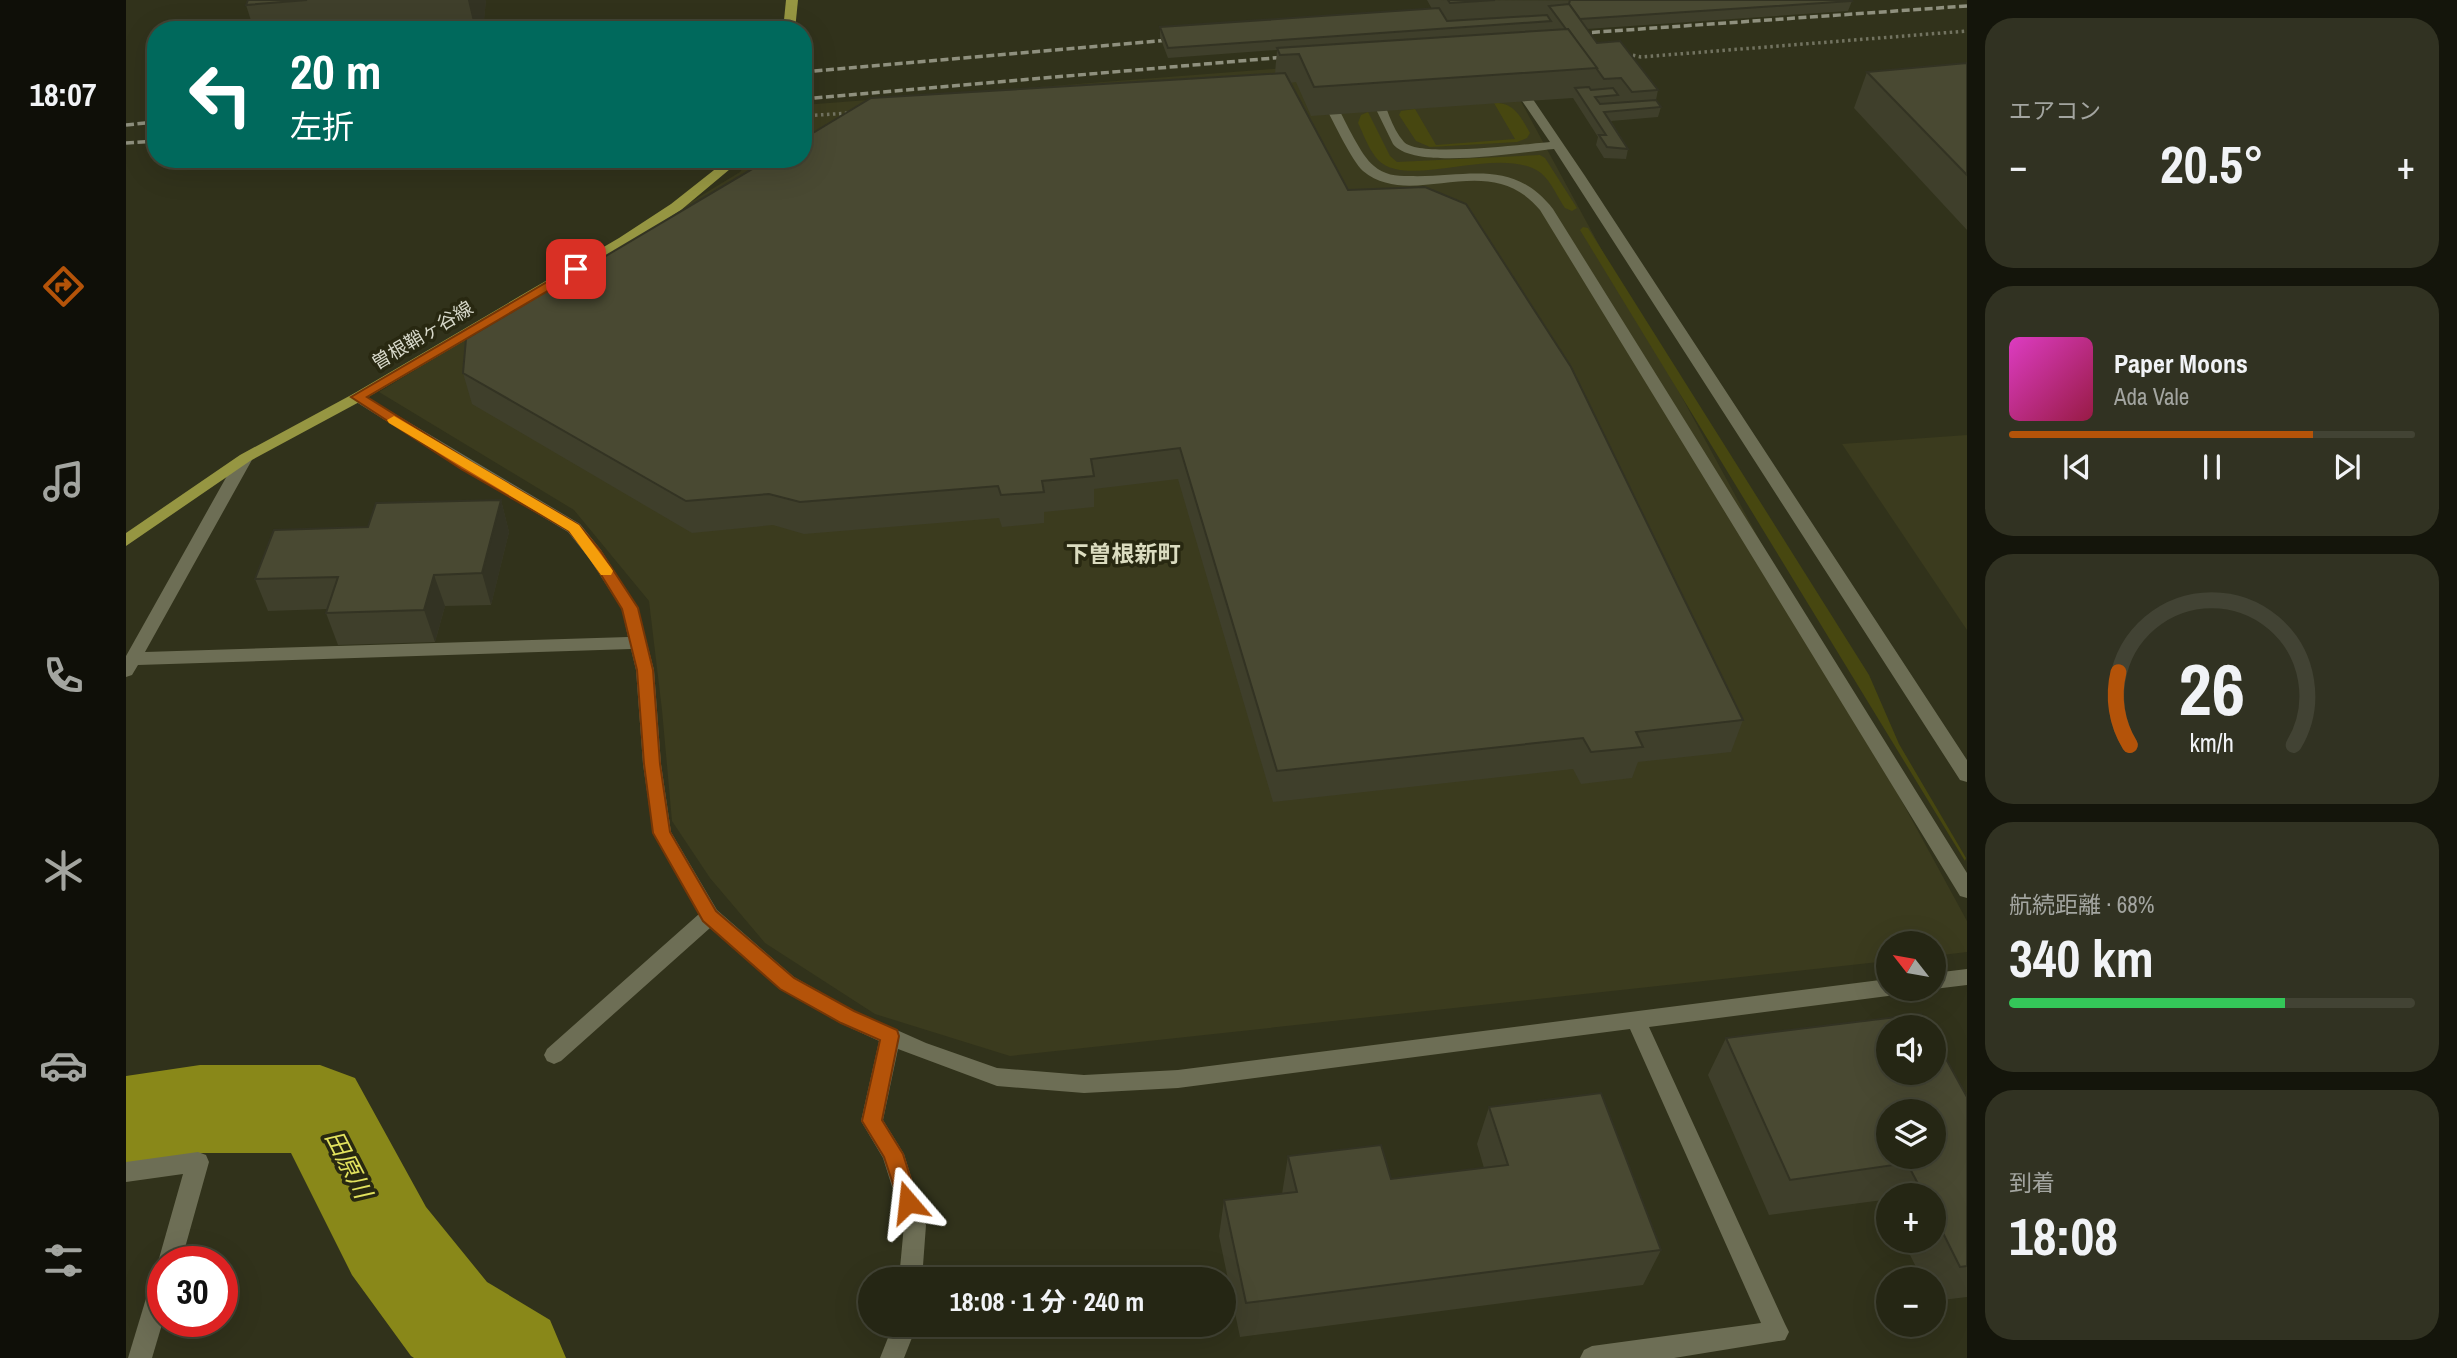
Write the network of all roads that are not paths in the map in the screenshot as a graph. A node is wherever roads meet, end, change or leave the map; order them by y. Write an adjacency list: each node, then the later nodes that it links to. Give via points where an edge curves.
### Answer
1 (792, 0): 2 (main road)
2 (790, 21)
3 (1497, 82): 4 (street, via 1521,92)
4 (1558, 145): 11 (street); 12 (street, via 1412,152 1399,144 1369,91 1338,96 1331,106 1372,174 1398,181 1489,176 1521,185 1535,195 1557,223)
5 (725, 168): 6 (main road, 曽根鞘ヶ谷線, via 624,241)
6 (358, 397): 7 (main road, 曽根鞘ヶ谷線); 9 (street, via 574,528 630,608)
7 (245, 458): 8 (main road, 曽根鞘ヶ谷線); 10 (street)
8 (126, 541)
9 (638, 643): 10 (street); 13 (street, via 645,670 662,833)
10 (130, 665)
11 (1967, 775)
12 (1967, 890)
13 (710, 916): 18 (street, via 787,983); 19 (street)
14 (1967, 977): 15 (street)
15 (1946, 980)
16 (1876, 989): 17 (street)
17 (1636, 1020): 18 (street, via 1178,1079 1084,1084 998,1077); 27 (street, via 1777,1332)
18 (890, 1036): 22 (street, via 872,1121 893,1154 915,1225)
19 (554, 1055)
20 (126, 1172): 21 (street, via 198,1161)
21 (174, 1246)
22 (912, 1267)
23 (147, 1335): 25 (street)
24 (900, 1337): 26 (street)
25 (140, 1358)
26 (892, 1358)
27 (1592, 1358)

